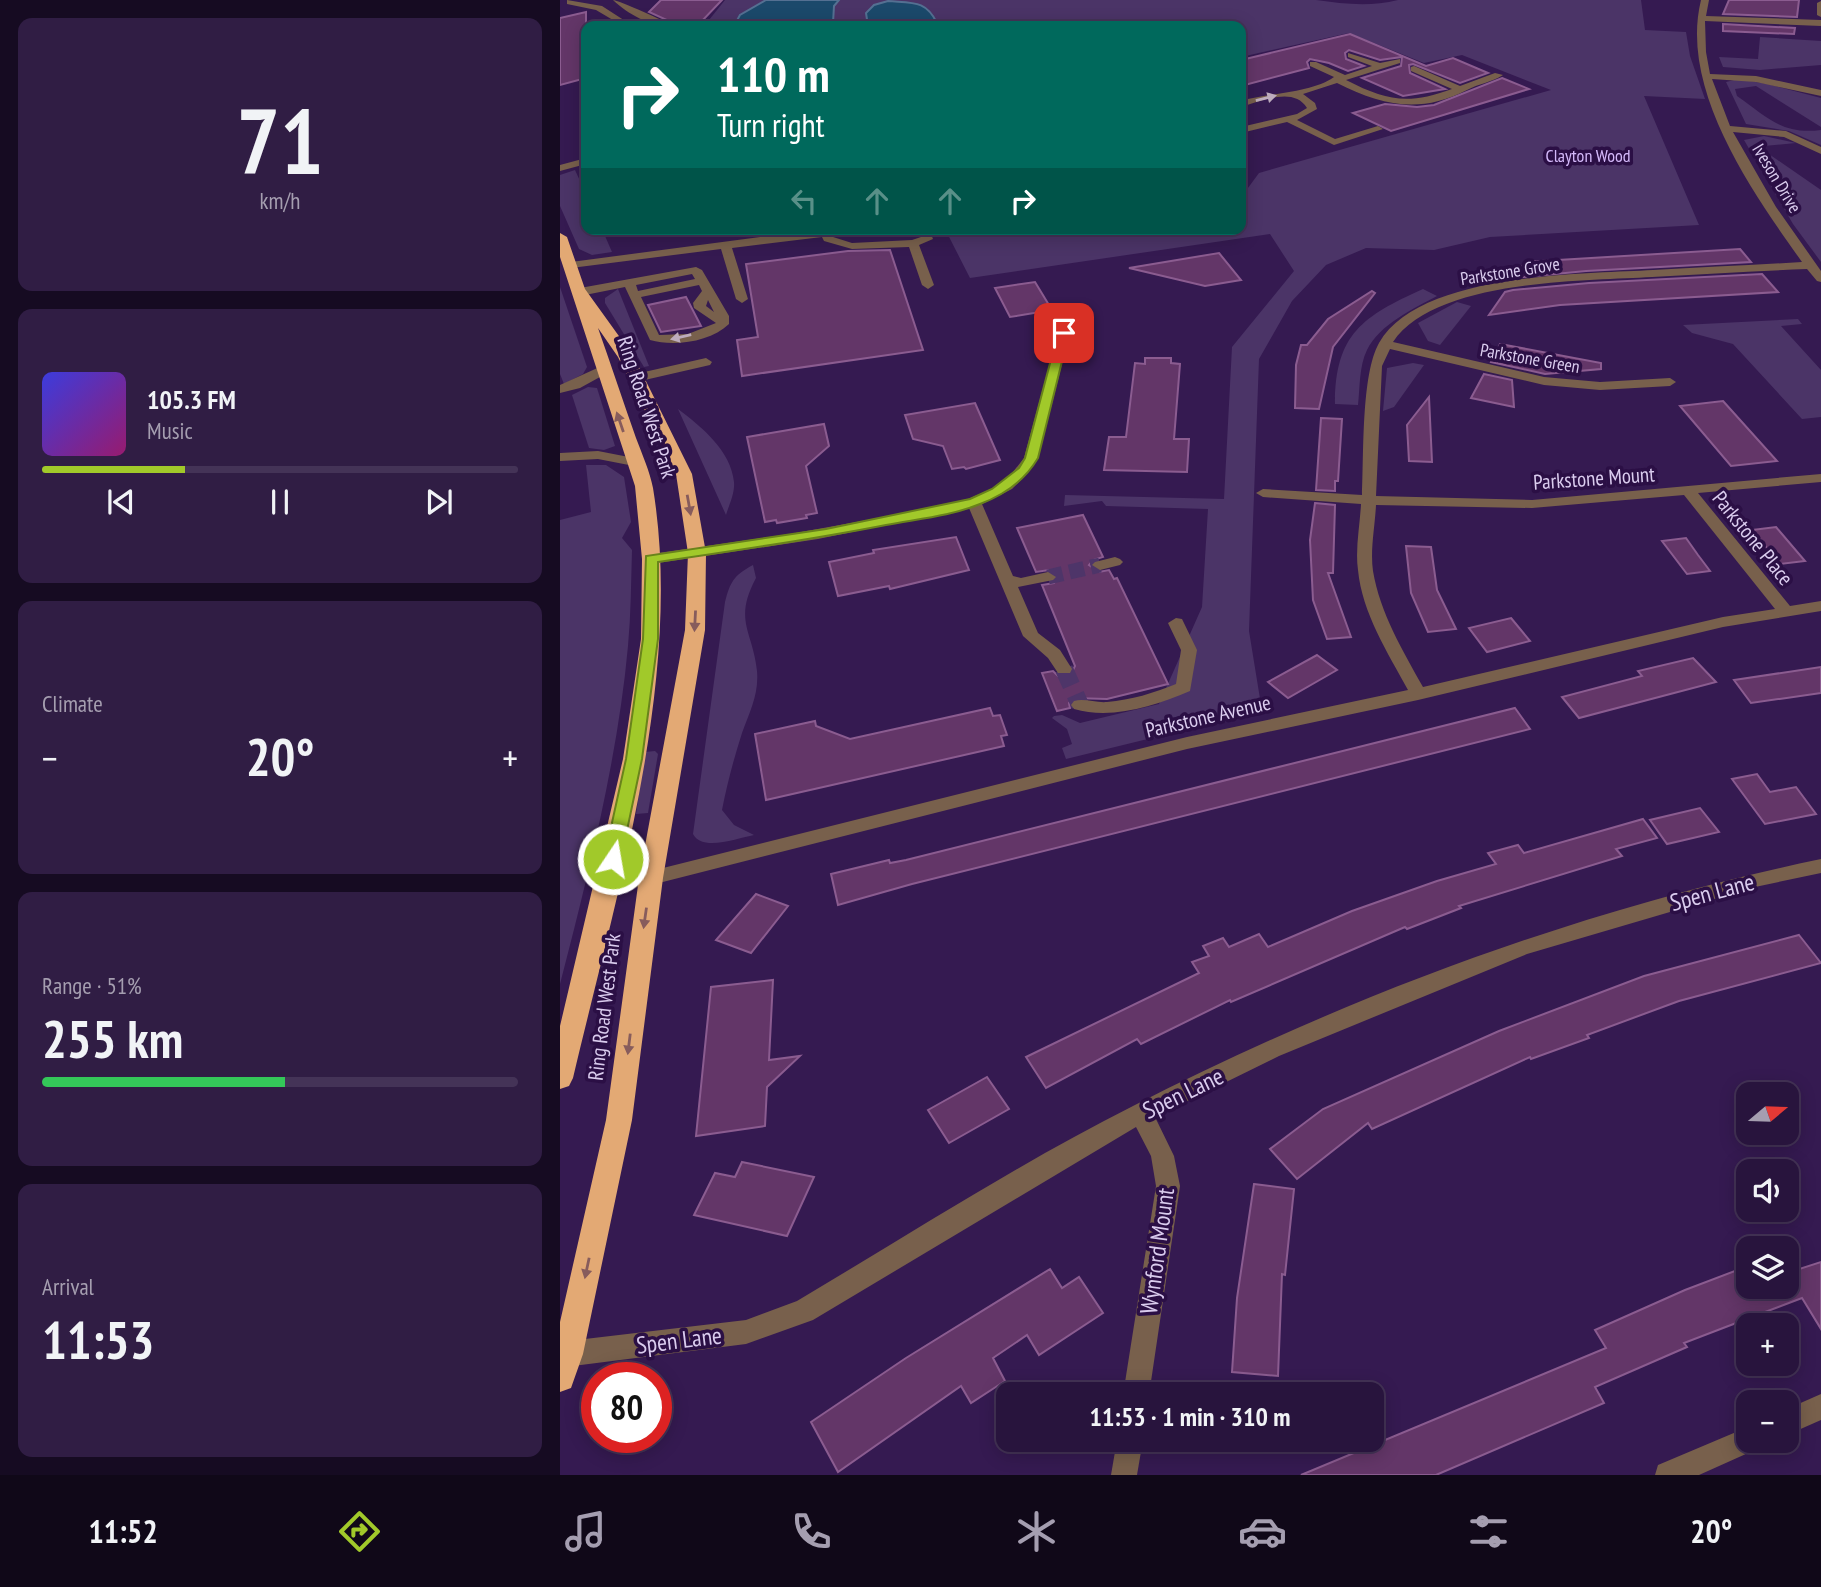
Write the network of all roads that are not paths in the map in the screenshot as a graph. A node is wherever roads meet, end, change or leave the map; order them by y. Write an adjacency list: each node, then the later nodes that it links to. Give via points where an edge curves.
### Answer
1 (617, 0): 8 (street)
2 (1705, 0): 6 (street, Iveson Drive)
3 (569, 2): 7 (street, via 598,8)
4 (1821, 3): 5 (street)
5 (1821, 15)
6 (1701, 18): 9 (street); 16 (street, Iveson Drive)
7 (620, 21)
8 (655, 21)
9 (1821, 23)
10 (1379, 54): 13 (street, via 1398,61)
11 (1351, 55): 13 (street)
12 (1313, 64): 17 (street)
13 (1380, 66): 17 (street)
14 (1414, 69): 18 (street)
15 (1499, 75): 18 (street)
16 (1706, 76): 19 (street, via 1756,79); 26 (street, Iveson Drive)
17 (1338, 78): 18 (street, via 1383,100 1400,103 1427,100); 20 (street)
18 (1457, 89): 21 (street)
19 (1821, 93)
20 (1291, 95): 22 (street, one-way to 20); 23 (street, via 1312,105 1306,113)
21 (1472, 95)
22 (1246, 103)
23 (1288, 119): 24 (street); 25 (street, via 1334,142)
24 (1246, 129)
25 (1378, 129)
26 (1727, 129): 27 (street, Iveson Drive, via 1786,134); 39 (street, Iveson Drive)
27 (1821, 151)
28 (581, 162): 29 (street)
29 (560, 168)
30 (751, 235): 35 (street)
31 (817, 235): 35 (street)
32 (828, 235): 36 (street, via 852,246)
33 (925, 235): 36 (street, via 927,239)
34 (560, 237): 38 (highway, Ring Road West Park)
35 (752, 242): 37 (street)
36 (913, 243): 41 (street)
37 (726, 246): 38 (street); 44 (street)
38 (571, 265): 43 (highway, Ring Road West Park)
39 (1810, 265): 40 (street, Iveson Drive); 46 (street, Parkstone Grove, via 1511,285 1437,304 1399,327)
40 (1821, 279)
41 (928, 285)
42 (631, 289): 42 (street, one-way to 42, via 696,270 723,322 715,329 662,340 654,337); 43 (street)
43 (580, 292): 48 (highway, Ring Road West Park); 49 (highway, Ring Road West Park)
44 (742, 299)
45 (1064, 333): 58 (street, via 1031,458 1011,483)
46 (1385, 344): 50 (street, Parkstone Green, via 1544,381 1600,386); 57 (street, via 1376,366)
47 (706, 362): 49 (street)
48 (604, 369): 51 (street); 53 (highway, Ring Road West Park, one-way to 48)
49 (636, 378): 59 (highway, Ring Road West Park, one-way to 59, via 684,474)
50 (1670, 382)
51 (560, 389)
52 (560, 457): 53 (street, via 598,455)
53 (634, 462): 60 (highway, Ring Road West Park, via 644,486)
54 (1821, 478): 55 (street, Parkstone Mount)
55 (1689, 492): 57 (street, Parkstone Mount, via 1532,504); 64 (street, Parkstone Place)
56 (1263, 493): 57 (street, Parkstone Mount)
57 (1370, 499): 67 (street, via 1366,568 1370,596)
58 (974, 502): 59 (street, via 826,533); 62 (street)
59 (697, 553): 60 (street); 70 (highway, Ring Road West Park, one-way to 70, via 695,630)
60 (651, 559): 71 (highway, Ring Road West Park, via 651,639 634,759)
61 (1048, 577): 62 (street, via 1020,583)
62 (1008, 579): 66 (street, via 1031,636 1060,657)
63 (1821, 606): 64 (street, Parkstone Avenue)
64 (1785, 611): 67 (street, Parkstone Avenue)
65 (1179, 630): 68 (street, via 1189,650 1184,687 1105,708)
66 (1064, 669)
67 (1418, 694): 70 (street, Parkstone Avenue, via 1187,743)
68 (1080, 705)
69 (1821, 866): 73 (street, Spen Lane, via 1755,880 1523,947 1271,1050)
70 (651, 878): 71 (street, Parkstone Avenue); 74 (highway, Ring Road West Park, one-way to 74, via 619,1120)
71 (607, 885): 72 (highway, Ring Road West Park)
72 (560, 1078)
73 (1140, 1113): 74 (street, Spen Lane, via 775,1324); 75 (street, Wynford Mount, via 1159,1140 1167,1161 1168,1186)
74 (562, 1358)
75 (1138, 1382)
76 (1821, 1407): 77 (street)
77 (1799, 1417)
78 (1736, 1445): 81 (street)
79 (1127, 1452): 80 (street)
80 (1124, 1475)
81 (1668, 1475)

